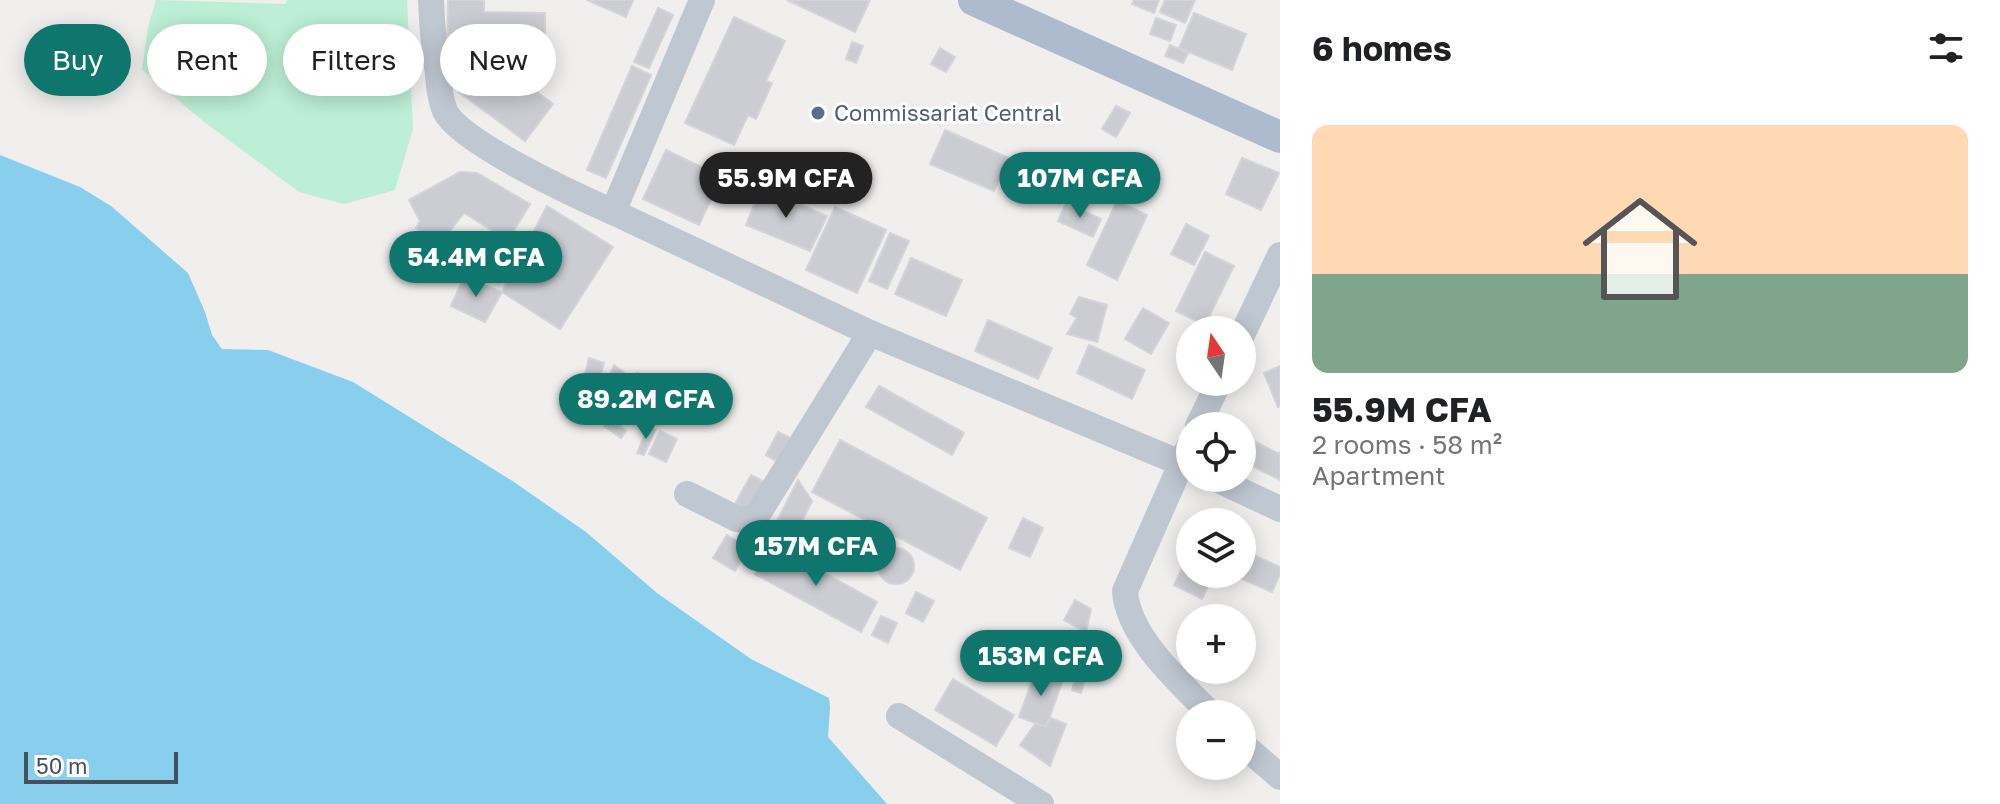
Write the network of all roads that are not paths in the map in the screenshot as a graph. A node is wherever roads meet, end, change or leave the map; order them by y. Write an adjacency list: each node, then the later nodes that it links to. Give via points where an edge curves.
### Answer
1 (431, 0): 5 (street, via 441,100 454,124 543,178)
2 (702, 0): 5 (street)
3 (974, 0): 4 (main road)
4 (1280, 137)
5 (613, 212): 8 (street)
6 (1280, 255): 7 (street)
7 (1251, 316)
8 (870, 333): 9 (street); 12 (street, via 758,514 737,519)
9 (1176, 454)
10 (1176, 482): 14 (street, via 1125,591 1126,603 1138,632)
11 (1244, 492): 13 (street)
12 (687, 494)
13 (1280, 509)
14 (1197, 700)
15 (899, 716): 18 (street)
16 (1256, 756): 17 (street)
17 (1280, 777)
18 (1041, 804)

